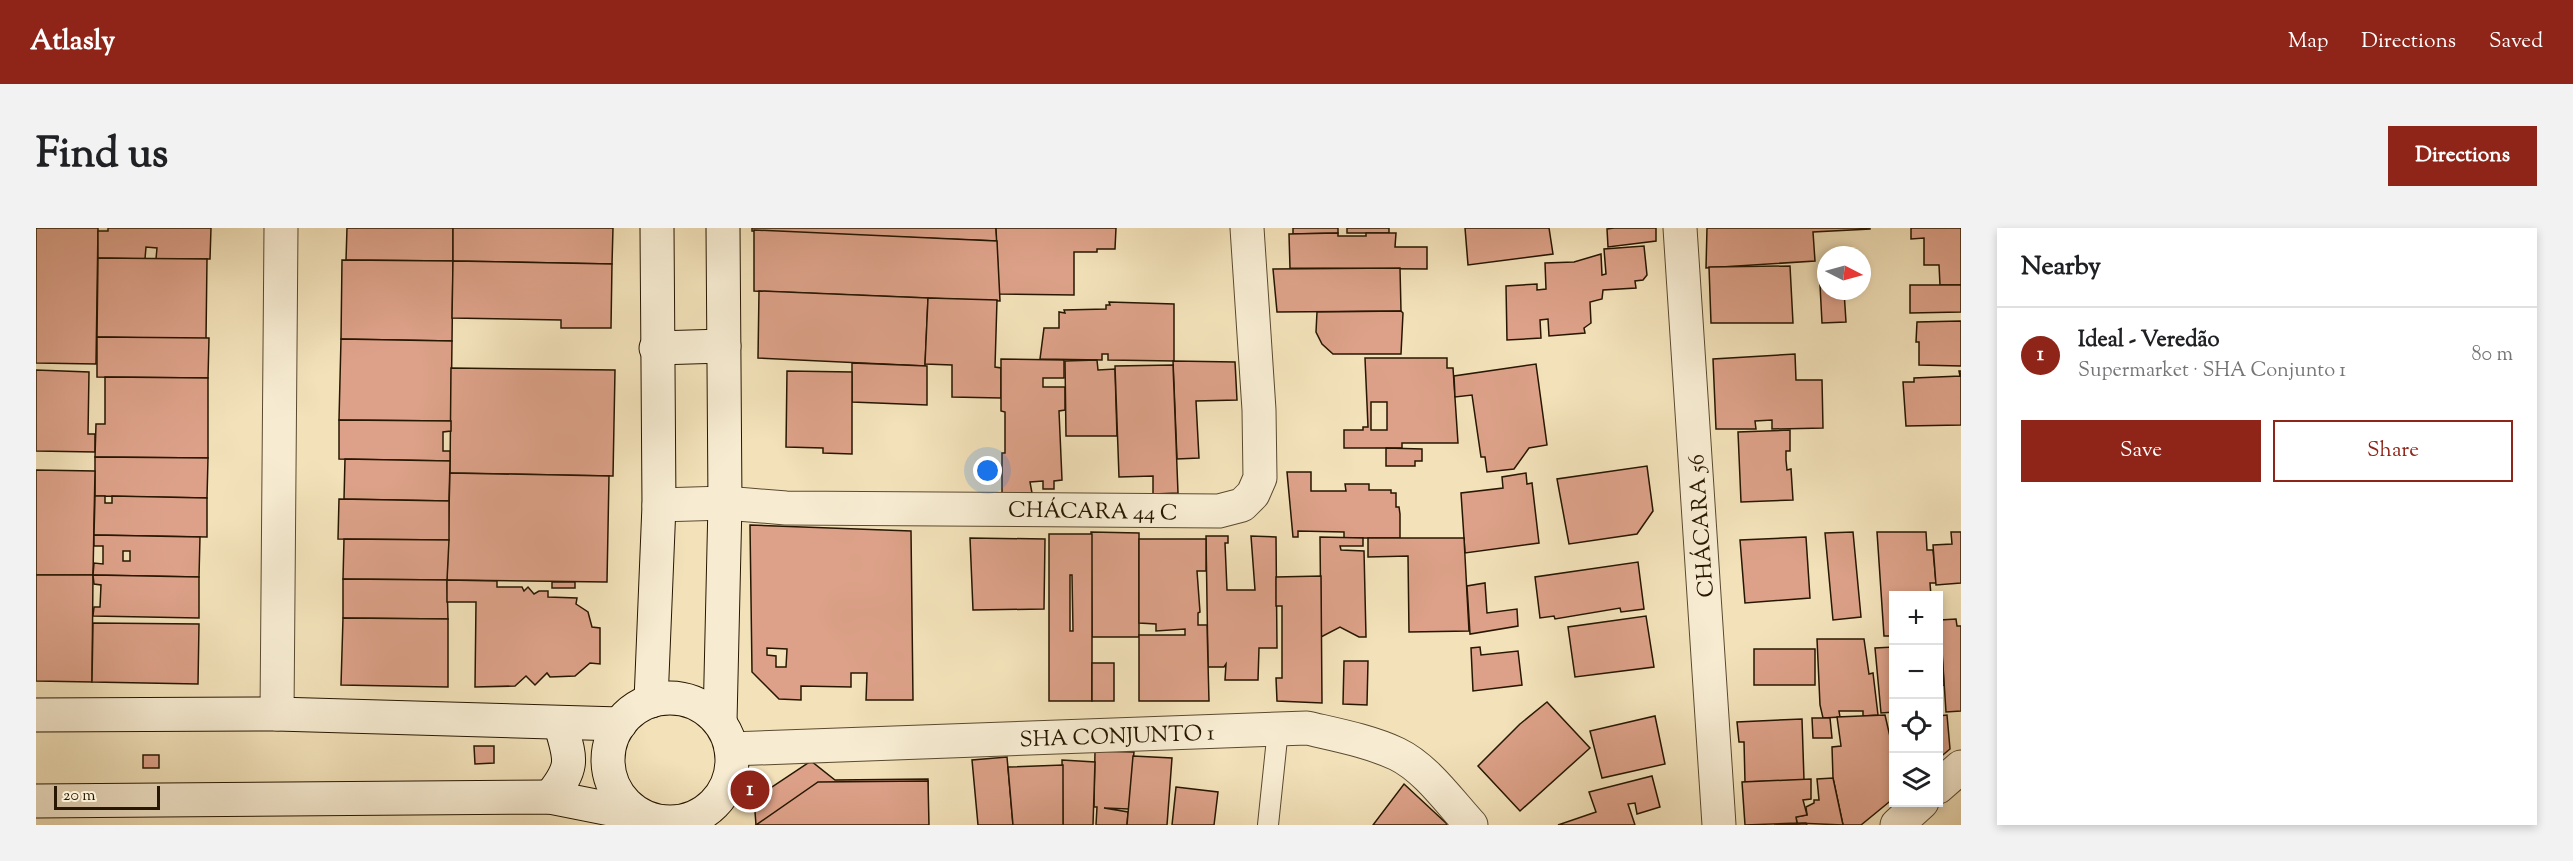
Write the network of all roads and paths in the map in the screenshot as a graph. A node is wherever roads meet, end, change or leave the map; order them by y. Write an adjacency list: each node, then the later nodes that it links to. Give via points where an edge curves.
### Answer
1 (281, 228): 12 (street)
2 (657, 228): 7 (street)
3 (723, 228): 6 (street)
4 (1247, 228): 8 (street, CHÁCARA 44 C, via 1260,477 1253,494 1242,505 1207,511 786,508)
5 (1680, 228): 25 (street, CHÁCARA 56)
6 (724, 346): 7 (street); 8 (street)
7 (656, 348): 9 (street)
8 (725, 503): 9 (street, CHÁCARA 44 C); 16 (street)
9 (659, 505): 10 (street)
10 (651, 701): 14 (street); 16 (street, via 688,700 706,709)
11 (36, 714): 12 (street)
12 (277, 714): 13 (street)
13 (560, 723): 14 (street); 19 (street, via 570,757 567,777)
14 (620, 724): 22 (street, via 611,743 608,764 613,784 624,802)
15 (1278, 729): 16 (street, SHA CONJUNTO 1); 23 (lane); 24 (street, SHA CONJUNTO 1, via 1307,728 1399,755 1426,776)
16 (725, 736): 21 (street, via 732,766)
17 (1961, 767): 18 (street)
18 (1943, 783)
19 (550, 797): 20 (street); 22 (street)
20 (36, 801)
21 (722, 810): 22 (street, via 707,810 670,823)
22 (647, 820)
23 (1268, 825)
24 (1471, 825)
25 (1719, 825)

